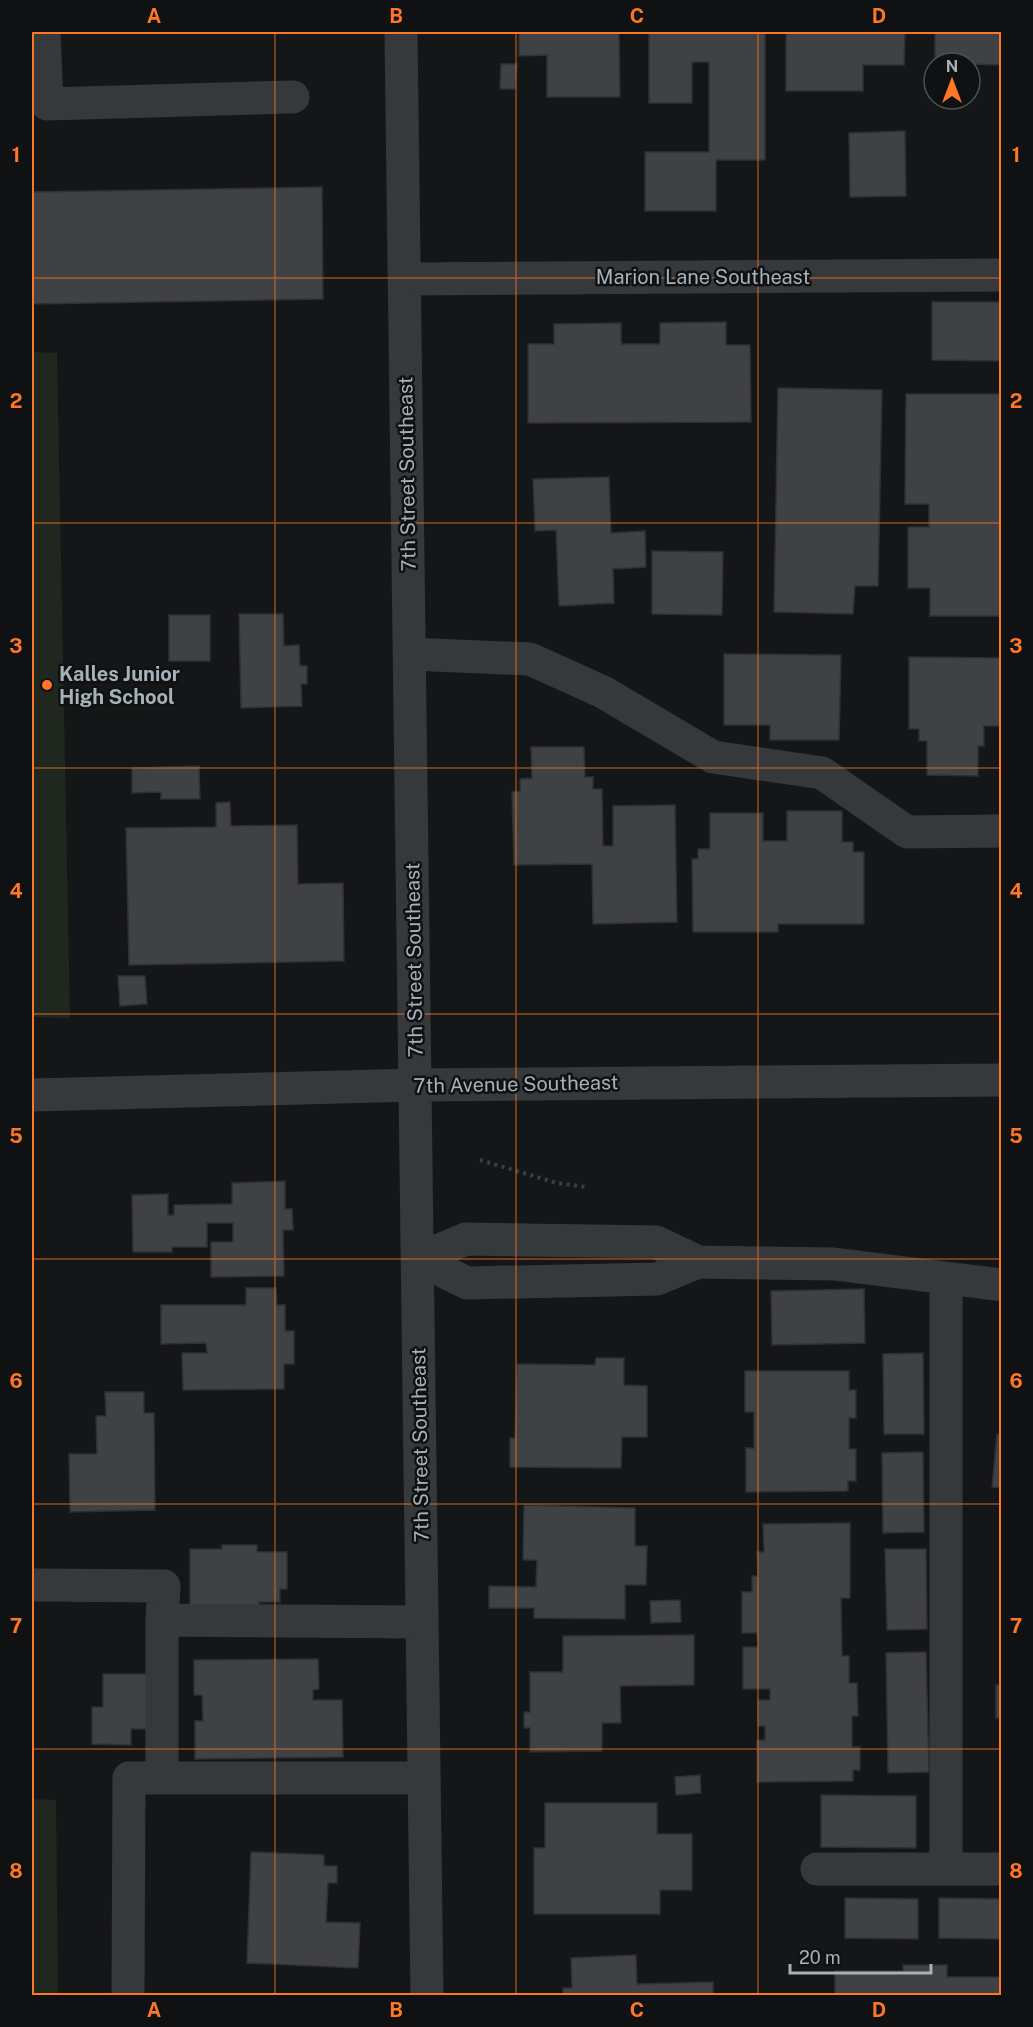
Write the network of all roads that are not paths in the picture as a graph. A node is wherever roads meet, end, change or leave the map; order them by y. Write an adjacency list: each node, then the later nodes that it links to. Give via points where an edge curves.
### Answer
1 (44, 32): 3 (street, via 46,104)
2 (401, 32): 5 (street, 7th Street Southeast)
3 (293, 97)
4 (1002, 275): 5 (street, Marion Lane Southeast)
5 (405, 279): 6 (street, 7th Street Southeast)
6 (410, 654): 7 (street, via 531,659 603,692 713,757 822,772 907,832); 9 (street, 7th Street Southeast)
7 (1002, 831)
8 (1002, 1080): 9 (street, 7th Avenue Southeast)
9 (415, 1085): 10 (street, 7th Avenue Southeast); 11 (street, 7th Street Southeast)
10 (32, 1095)
11 (418, 1259): 12 (street, via 467,1282 657,1279); 12 (street, via 466,1239 656,1242); 17 (street, 7th Street Southeast)
12 (698, 1262): 13 (street, via 834,1264)
13 (946, 1280): 14 (street); 21 (street)
14 (1002, 1286)
15 (32, 1585): 16 (street, via 164,1586)
16 (162, 1620): 17 (street); 18 (street)
17 (422, 1622): 19 (street, 7th Street Southeast)
18 (162, 1778): 19 (street); 23 (street, via 129,1778)
19 (424, 1778): 24 (street, 7th Street Southeast)
20 (817, 1869): 21 (street)
21 (946, 1869): 22 (street)
22 (1002, 1869)
23 (128, 1995)
24 (427, 1995)

